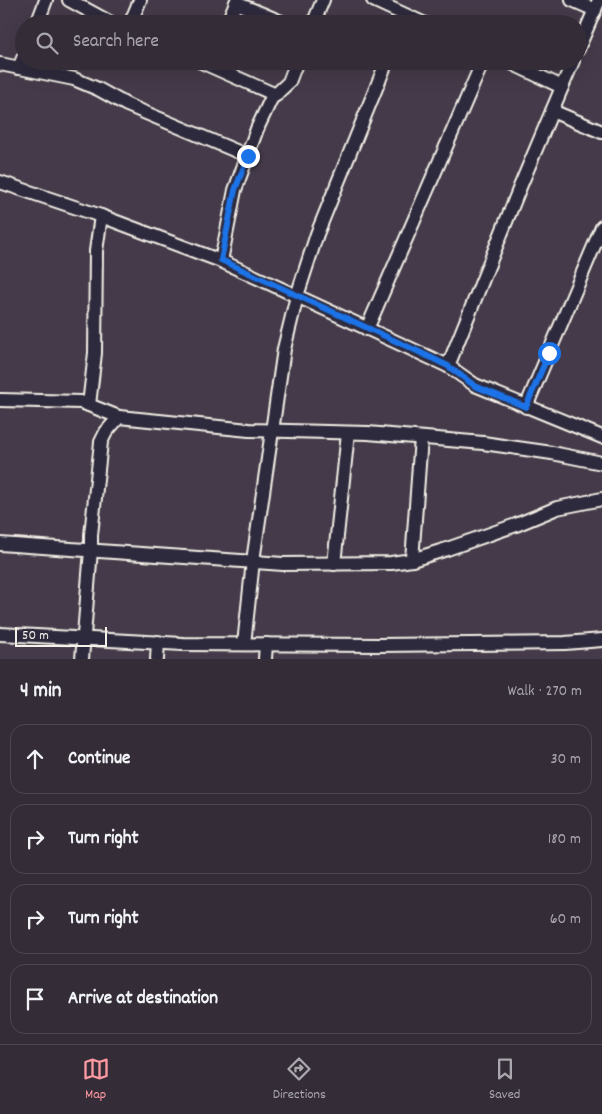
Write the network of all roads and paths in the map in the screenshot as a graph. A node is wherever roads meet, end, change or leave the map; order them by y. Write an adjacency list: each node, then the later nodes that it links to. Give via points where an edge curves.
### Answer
1 (46, 0): 9 (street)
2 (69, 0): 10 (street)
3 (140, 0): 11 (street)
4 (323, 0): 14 (street)
5 (373, 0): 15 (street)
6 (572, 0): 8 (street)
7 (236, 2): 12 (street); 13 (street)
8 (597, 5): 16 (street)
9 (40, 15)
10 (96, 15)
11 (134, 15)
12 (231, 15)
13 (266, 15)
14 (317, 15)
15 (397, 15)
16 (587, 28)
17 (15, 63): 18 (street)
18 (0, 64)
19 (46, 70): 30 (street, via 98,89 127,105)
20 (222, 70): 27 (street)
21 (294, 70): 27 (street, via 289,82)
22 (383, 70): 35 (street, via 317,234)
23 (479, 70): 36 (street)
24 (526, 70): 26 (street)
25 (569, 70): 26 (street)
26 (562, 87): 28 (street)
27 (276, 94): 30 (street)
28 (552, 111): 29 (street); 37 (street)
29 (602, 132)
30 (248, 156): 34 (street, via 235,190)
31 (0, 182): 32 (street)
32 (101, 216): 34 (street); 39 (street, via 96,251 95,354)
33 (602, 228): 40 (street)
34 (221, 260): 35 (street)
35 (297, 296): 36 (street); 42 (street, via 284,349)
36 (367, 329): 37 (street)
37 (448, 366): 40 (street, via 475,386)
38 (0, 400): 39 (street, via 81,402)
39 (89, 405): 41 (street)
40 (526, 407): 44 (street)
41 (119, 417): 42 (street); 49 (street, via 101,442)
42 (272, 431): 43 (street); 51 (street)
43 (348, 433): 45 (street); 52 (street)
44 (602, 437)
45 (421, 438): 46 (street, via 482,443); 50 (street)
46 (602, 463)
47 (602, 499): 50 (street, via 557,508)
48 (0, 544): 49 (street)
49 (91, 550): 51 (street); 54 (street)
50 (412, 560): 52 (street)
51 (253, 561): 52 (street); 57 (street)
52 (334, 564)
53 (0, 634): 54 (street)
54 (84, 639): 56 (street); 59 (street)
55 (602, 640): 58 (street, via 565,643)
56 (158, 642): 57 (street); 60 (street)
57 (244, 644): 58 (street)
58 (266, 644): 61 (street)
59 (82, 659)
60 (157, 659)
61 (265, 659)

